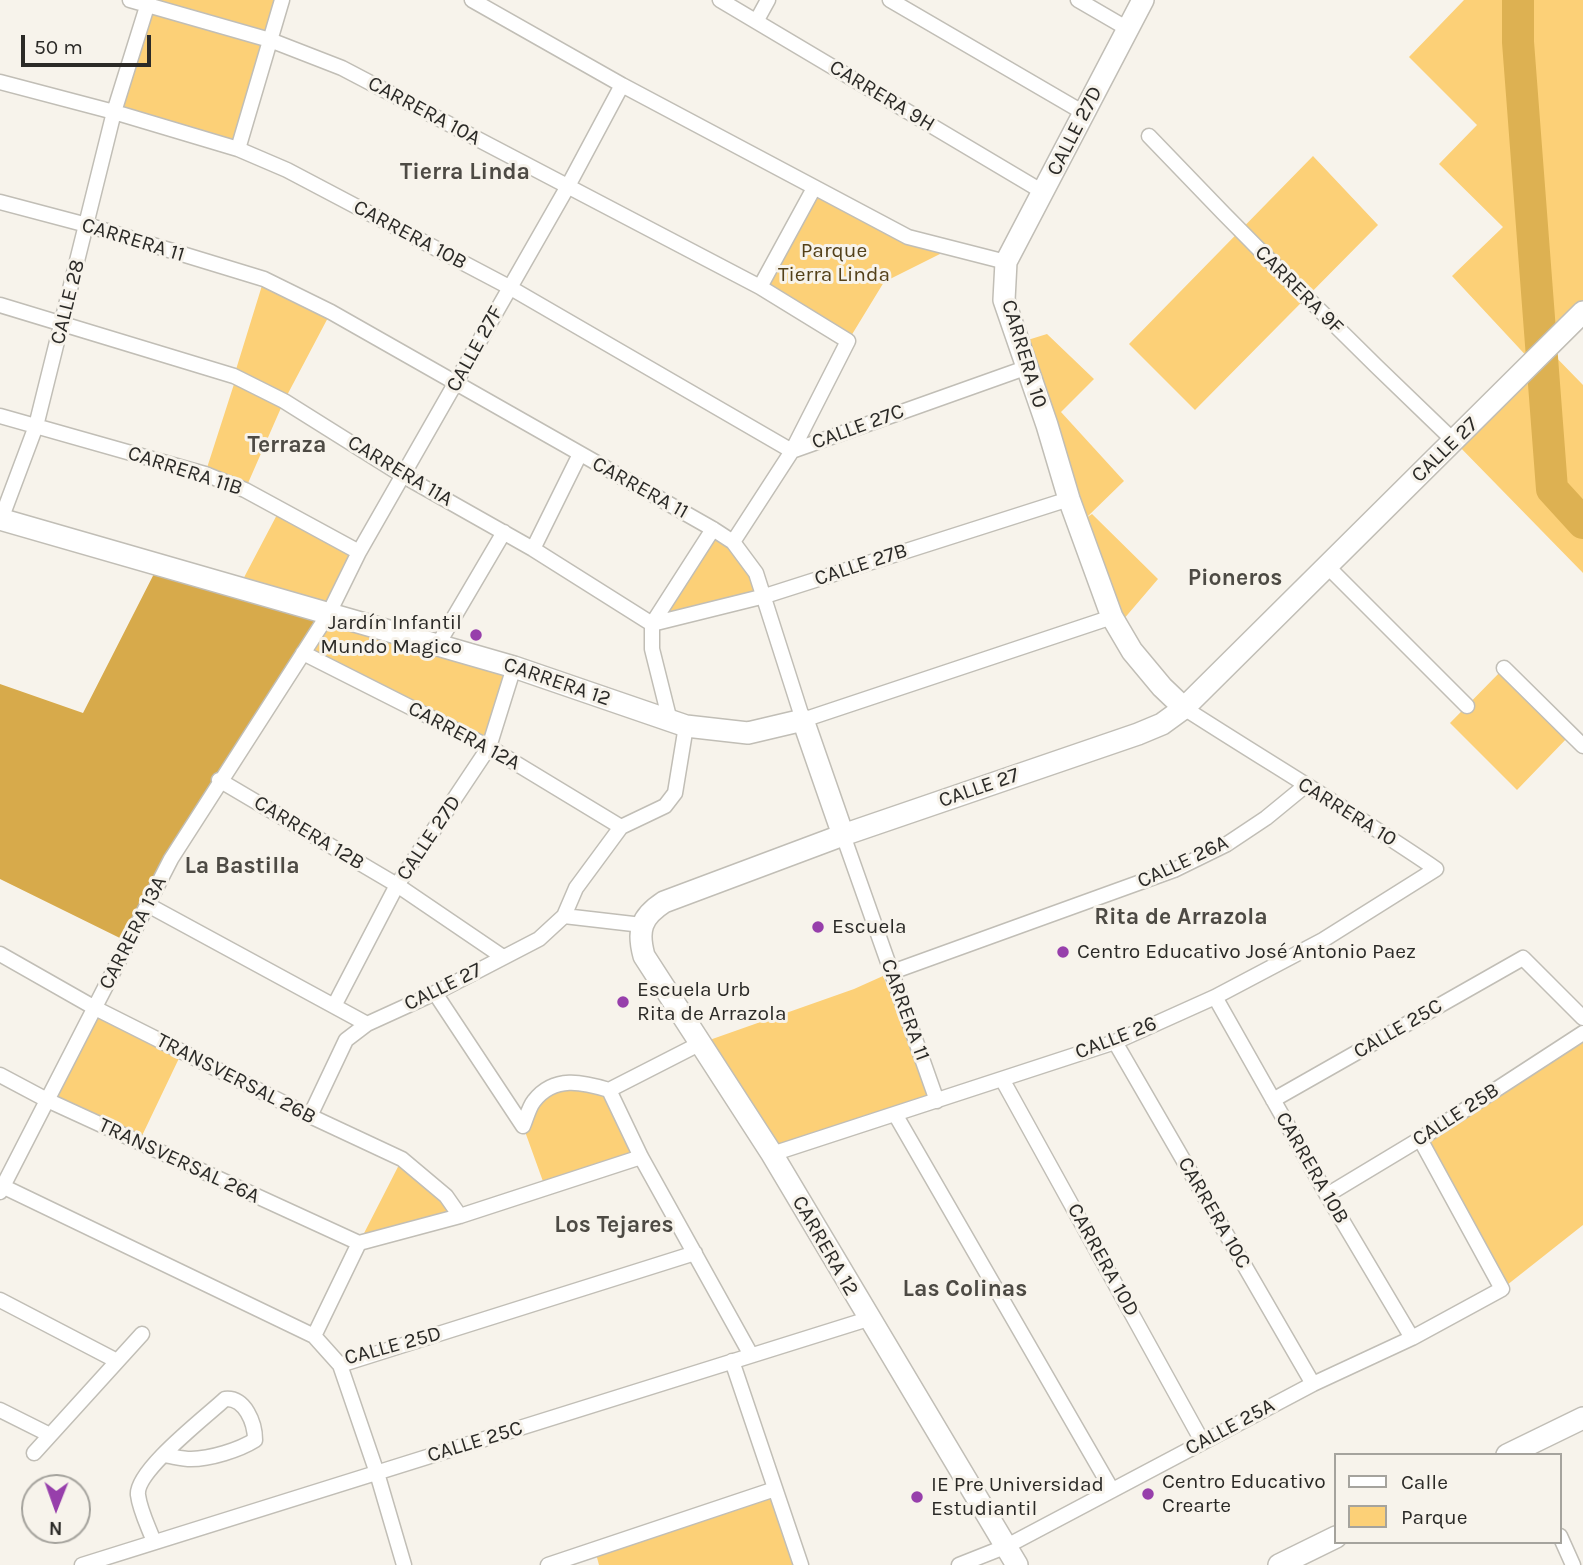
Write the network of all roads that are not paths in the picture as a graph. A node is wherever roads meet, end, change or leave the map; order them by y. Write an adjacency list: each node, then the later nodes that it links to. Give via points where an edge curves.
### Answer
1 (131, 0): 9 (street, CARRERA 10A)
2 (282, 0): 12 (street)
3 (472, 0): 14 (street)
4 (720, 0): 10 (street, CARRERA 9H)
5 (768, 0): 10 (street)
6 (890, 0): 16 (street)
7 (1079, 0): 11 (street)
8 (1143, 0): 11 (street, CALLE 27D)
9 (148, 3): 12 (street, CARRERA 10A); 15 (street, CALLE 28)
10 (758, 20): 21 (street, CARRERA 9H)
11 (1128, 29): 16 (street, CALLE 27D)
12 (270, 40): 18 (street); 19 (street, CARRERA 10A, via 342,68)
13 (0, 82): 15 (street, CARRERA 10B)
14 (622, 85): 19 (street, CALLE 27F); 20 (street)
15 (114, 112): 18 (street, CARRERA 10B); 23 (street, CALLE 28)
16 (1084, 113): 21 (street, CALLE 27D)
17 (1149, 136): 34 (street, CARRERA 9F, via 1240,232)
18 (238, 149): 25 (street, CARRERA 10B, via 287,170)
19 (568, 186): 25 (street, CALLE 27F); 26 (street, CARRERA 10A)
20 (814, 188): 24 (street, via 908,237); 26 (street)
21 (1043, 192): 24 (street, CALLE 27D)
22 (0, 202): 23 (street, CARRERA 11)
23 (87, 225): 29 (street, CALLE 28); 31 (street, CARRERA 11, via 264,279)
24 (1006, 262): 30 (street, CARRERA 10, via 1004,300)
25 (509, 287): 31 (street, CALLE 27F); 35 (street, CARRERA 10B)
26 (760, 287): 35 (street, CARRERA 10A, via 848,341)
27 (0, 305): 29 (street, CARRERA 11A)
28 (1583, 312): 34 (street, CALLE 27)
29 (63, 323): 33 (street, CALLE 28); 37 (street, CARRERA 11A, via 234,376 284,401)
30 (1028, 367): 35 (street, CALLE 27C); 38 (street, CARRERA 10)
31 (457, 384): 36 (street, CARRERA 11); 37 (street, CALLE 27F)
32 (0, 416): 33 (street, CARRERA 11B)
33 (36, 426): 39 (street, CALLE 28); 44 (street, CARRERA 11B, via 205,474 245,490)
34 (1454, 441): 45 (street, CALLE 27)
35 (792, 451): 42 (street, CALLE 27C)
36 (580, 454): 40 (street, CARRERA 11); 43 (street)
37 (402, 475): 41 (street, CARRERA 11A); 44 (street, CALLE 27F)
38 (1069, 499): 46 (street, CALLE 27B); 48 (street, CARRERA 10)
39 (0, 520): 47 (street, CARRERA 12)
40 (713, 529): 42 (street, CARRERA 11); 49 (street)
41 (504, 533): 43 (street, CARRERA 11A); 50 (street)
42 (733, 542): 46 (street, CARRERA 11, via 756,573)
43 (533, 549): 49 (street, CARRERA 11A)
44 (359, 552): 47 (street, CALLE 27F)
45 (1326, 565): 54 (street); 55 (street, CALLE 27)
46 (765, 596): 49 (street, CALLE 27B); 56 (street, CARRERA 11)
47 (329, 612): 50 (street, CARRERA 12); 51 (street, CARRERA 13A)
48 (1112, 617): 55 (street, CARRERA 10, via 1132,651); 56 (street, CARRERA 12)
49 (652, 624): 57 (street, via 652,649)
50 (437, 646): 52 (street, CARRERA 12)
51 (303, 653): 59 (street, CARRERA 12A); 60 (street, CARRERA 13A)
52 (514, 667): 57 (street, CARRERA 12); 59 (street, CALLE 27D)
53 (1504, 668): 58 (street)
54 (1467, 706)
55 (1184, 708): 61 (street, CARRERA 10); 63 (street, CALLE 27, via 1138,734)
56 (803, 720): 57 (street, CARRERA 12, via 748,733); 63 (street, CARRERA 11)
57 (678, 723): 62 (street, via 675,793 665,806)
58 (1583, 746)
59 (489, 747): 62 (street, CARRERA 12A); 65 (street, CALLE 27D)
60 (219, 780): 65 (street, CARRERA 12B); 66 (street, CARRERA 13A)
61 (1305, 786): 64 (street, CARRERA 10); 71 (street, CALLE 26A, via 1227,844 1174,870)
62 (621, 827): 67 (street, via 576,888)
63 (843, 835): 68 (street, CALLE 27, via 664,902 650,911); 71 (street, CARRERA 11)
64 (1436, 869): 73 (street, CALLE 26, via 1323,940)
65 (397, 885): 70 (street, CARRERA 12B); 74 (street, CALLE 27D)
66 (148, 905): 74 (street); 75 (street, CARRERA 13A)
67 (564, 916): 68 (street); 70 (street, CALLE 27, via 540,939)
68 (642, 925): 80 (street, CARRERA 12, via 644,956)
69 (0, 954): 75 (street, TRANSVERSAL 26B)
70 (503, 957): 72 (street, CALLE 27)
71 (892, 972): 86 (street, CARRERA 11)
72 (435, 993): 77 (street, CALLE 27); 83 (street, via 523,1126 533,1101 555,1084 582,1081)
73 (1215, 997): 79 (street, CALLE 26); 85 (street, CARRERA 10B)
74 (334, 1006): 77 (street)
75 (94, 1008): 84 (street, CARRERA 13A); 88 (street, TRANSVERSAL 26B)
76 (1583, 1018): 85 (street, CALLE 25C, via 1523,958)
77 (367, 1024): 88 (street, CALLE 27, via 346,1040)
78 (1583, 1033): 89 (street, CALLE 25B)
79 (1115, 1042): 82 (street, CALLE 26); 106 (street, CARRERA 10C)
80 (701, 1043): 83 (street); 90 (street, CARRERA 12)
81 (0, 1075): 84 (street, TRANSVERSAL 26A)
82 (1002, 1079): 86 (street, CALLE 26); 110 (street, CARRERA 10D)
83 (609, 1090): 91 (street)
84 (47, 1100): 92 (street, CARRERA 13A); 95 (street, TRANSVERSAL 26A)
85 (1273, 1100): 93 (street, CARRERA 10B)
86 (937, 1101): 87 (street, CALLE 26)
87 (895, 1115): 90 (street, CALLE 26); 116 (street)
88 (310, 1116): 94 (street, TRANSVERSAL 26B, via 402,1159 446,1196)
89 (1420, 1139): 93 (street, CALLE 25B); 101 (street, CALLE 25A, via 1502,1289)
90 (772, 1154): 98 (street, CARRERA 12)
91 (641, 1157): 94 (street); 96 (street)
92 (1, 1188): 100 (street, CALLE 25D)
93 (1327, 1195): 101 (street, CARRERA 10B)
94 (460, 1216): 95 (street)
95 (359, 1244): 100 (street)
96 (695, 1253): 102 (street); 105 (street, CALLE 25D)
97 (0, 1300): 103 (street)
98 (868, 1319): 102 (street, CALLE 25C); 121 (street, CARRERA 12)
99 (142, 1334): 103 (street)
100 (314, 1336): 105 (street, CALLE 25D)
101 (1412, 1338): 106 (street, CALLE 25A)
102 (751, 1355): 104 (street, CALLE 25C)
103 (117, 1361): 109 (street)
104 (732, 1361): 114 (street, CALLE 25C); 115 (street)
105 (340, 1365): 114 (street)
106 (1313, 1384): 110 (street, CALLE 25A)
107 (0, 1410): 109 (street)
108 (1583, 1418): 111 (street)
109 (50, 1435): 112 (street)
110 (1202, 1441): 116 (street, CALLE 25A)
111 (1518, 1452)
112 (34, 1453)
113 (163, 1455): 113 (street, via 225,1399 241,1401 255,1430 255,1440 248,1444 205,1457); 119 (street, via 139,1485)
114 (377, 1473): 119 (street, CALLE 25C); 123 (street)
115 (775, 1489): 120 (street); 126 (street)
116 (1112, 1490): 121 (street, CALLE 25A)
117 (1334, 1538): 128 (street)
118 (1562, 1540): 129 (street)
119 (153, 1542): 122 (street, CALLE 25C)
120 (594, 1550): 124 (street); 125 (street)
121 (1012, 1556): 127 (street, CALLE 25A)
122 (82, 1565)
123 (404, 1565)
124 (548, 1565)
125 (599, 1565)
126 (801, 1565)
127 (959, 1565)
128 (1279, 1565)
129 (1573, 1565)

